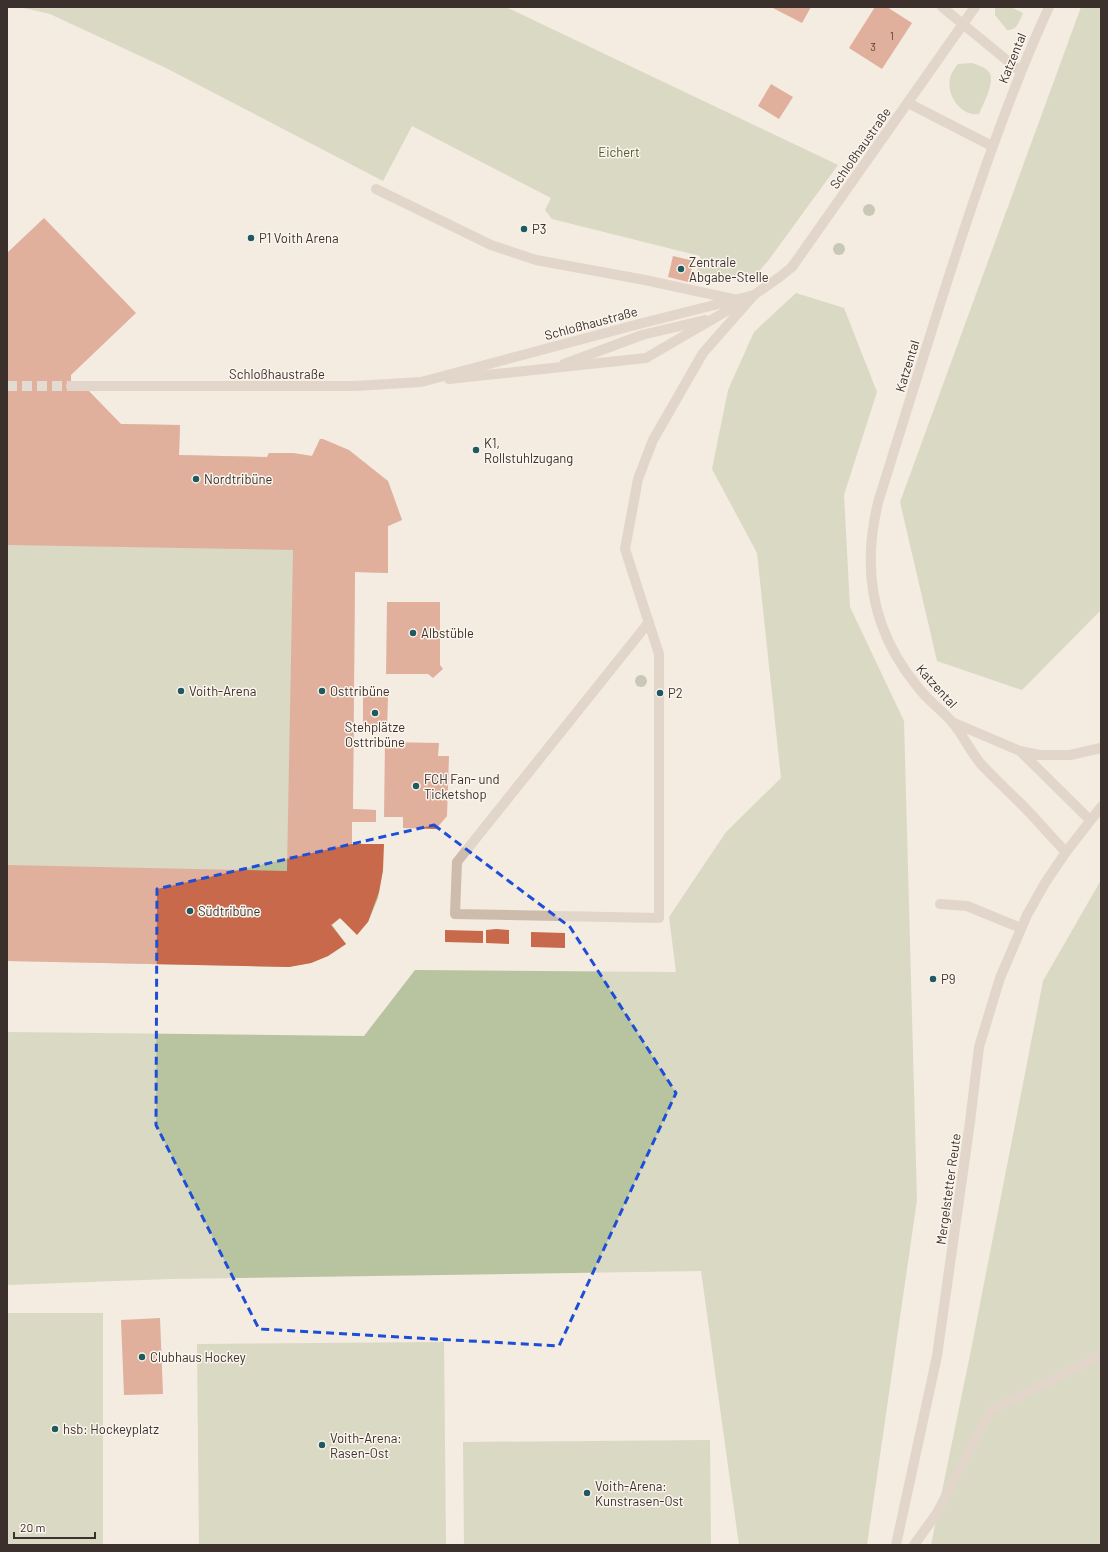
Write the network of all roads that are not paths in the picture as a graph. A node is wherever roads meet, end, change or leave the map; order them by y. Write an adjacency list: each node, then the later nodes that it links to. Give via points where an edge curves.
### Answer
1 (942, 7): 4 (street)
2 (975, 7): 4 (street, Schloßhaustraße)
3 (1048, 7): 5 (street, Katzental)
4 (963, 24): 5 (street); 6 (street, Schloßhaustraße)
5 (1020, 71): 7 (street, Katzental)
6 (908, 102): 7 (street); 9 (street, Schloßhaustraße, via 792,267)
7 (992, 146): 16 (street, Katzental, via 879,499 870,541 871,588 882,627 895,654 917,687)
8 (376, 189): 10 (street, via 491,245 536,260)
9 (754, 295): 10 (street, Schloßhaustraße); 11 (street); 15 (street, via 703,353 653,440 638,479 625,549)
10 (736, 300): 13 (street, Schloßhaustraße)
11 (715, 318): 12 (street, via 642,335); 12 (street, via 646,358)
12 (549, 369): 13 (street)
13 (425, 381): 14 (street, Schloßhaustraße, via 355,386)
14 (71, 386)
15 (649, 622): 15 (street, via 659,654 659,918 455,914 457,862)
16 (952, 722): 18 (street, Katzental); 21 (street, Katzental, via 979,761)
17 (1101, 748): 18 (street, Katzental, via 1070,755 1039,755)
18 (1020, 751): 20 (street, Katzental)
19 (1101, 807): 20 (street)
20 (1090, 820): 21 (street)
21 (1066, 852): 23 (street, Mergelstetter Reute, via 1045,883)
22 (940, 904): 23 (street, via 967,906)
23 (1021, 928): 25 (street, Mergelstetter Reute, via 1000,978 979,1047 937,1356)
24 (1101, 1355): 26 (street, via 991,1410 937,1513)
25 (896, 1545)
26 (914, 1545)

